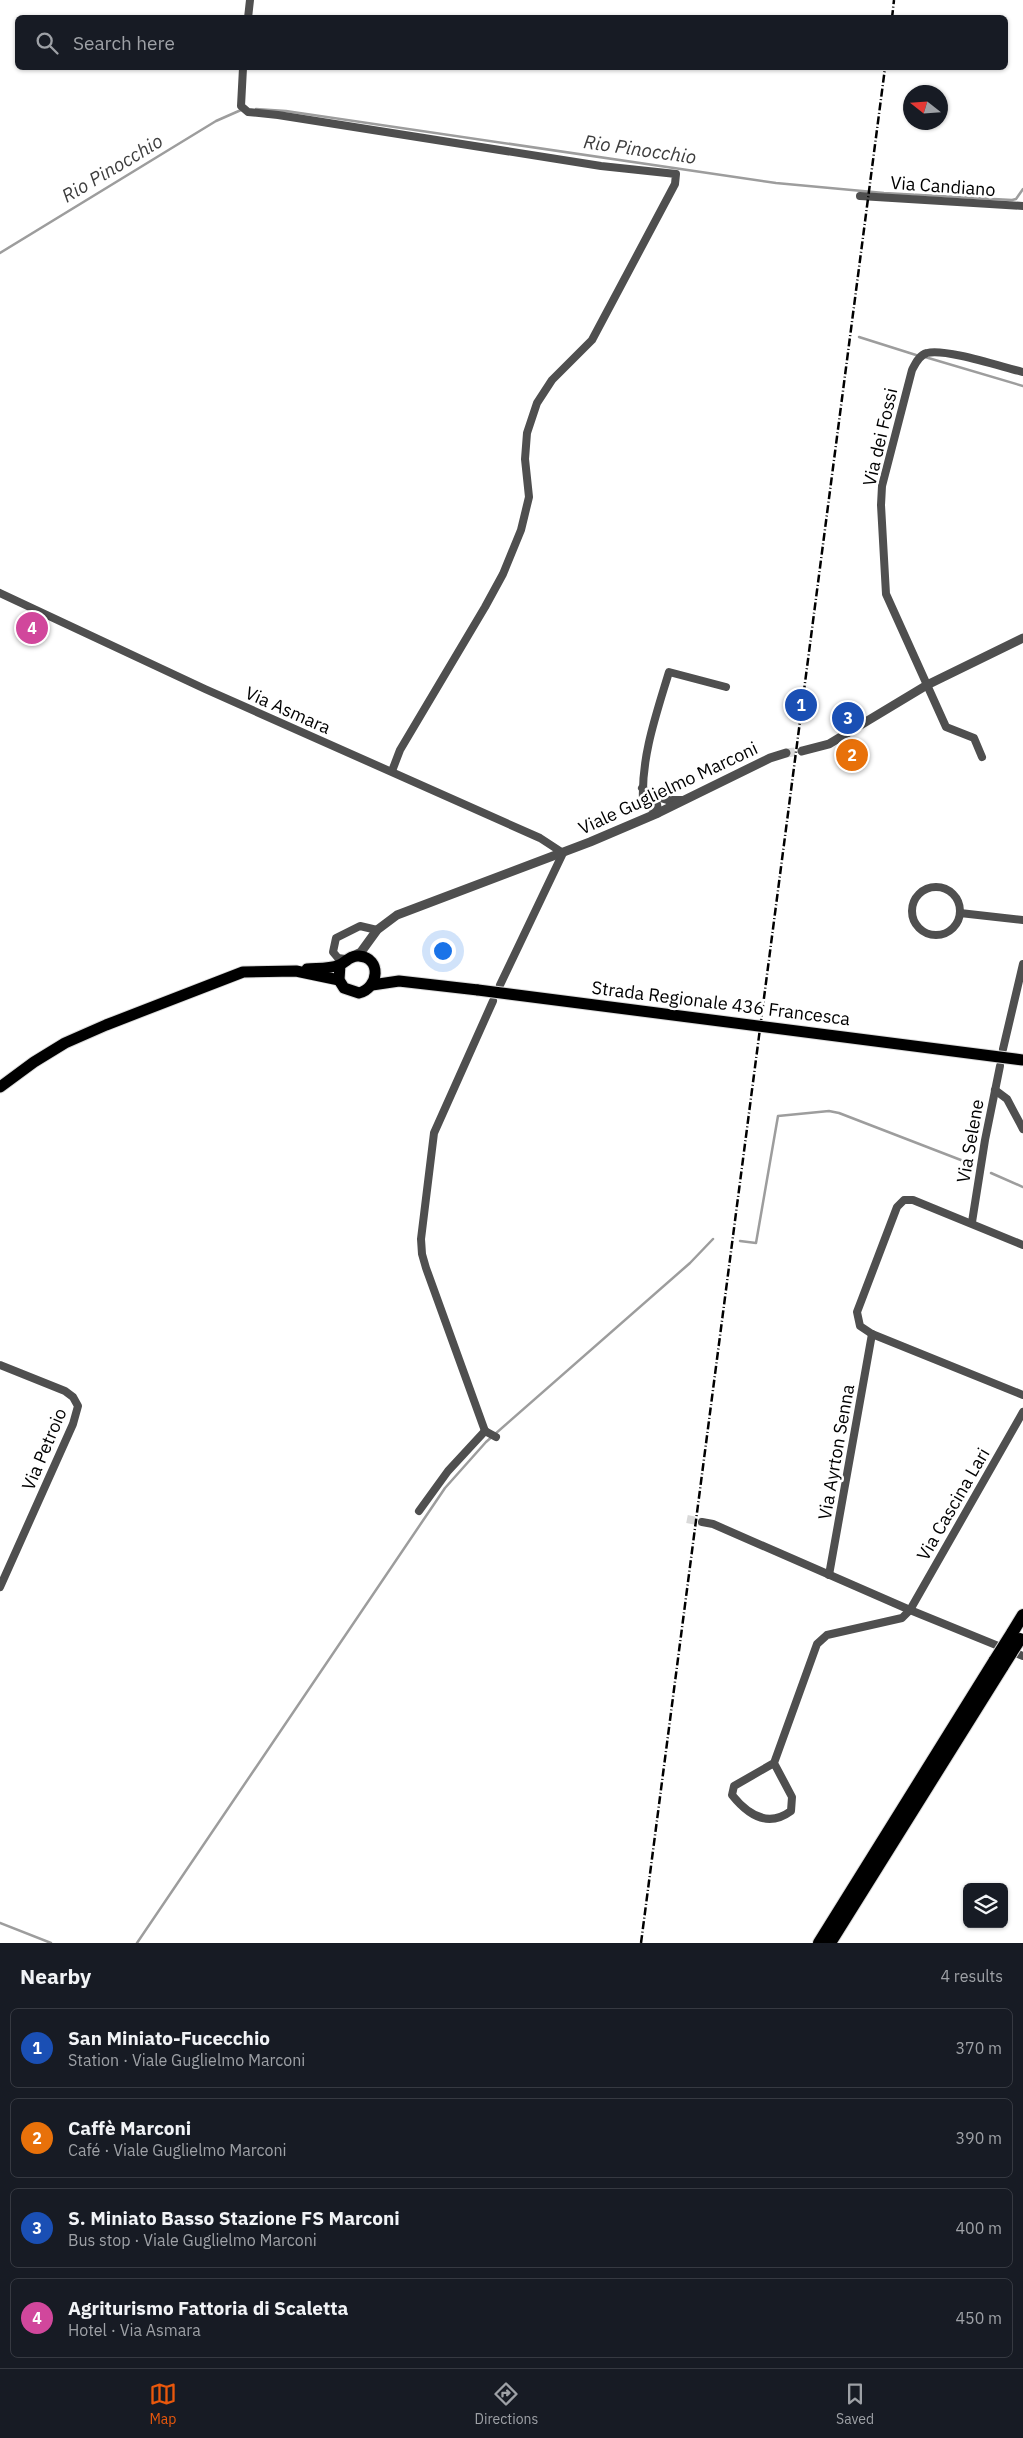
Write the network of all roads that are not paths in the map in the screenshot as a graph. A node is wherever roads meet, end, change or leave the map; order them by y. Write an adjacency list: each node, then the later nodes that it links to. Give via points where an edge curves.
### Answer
1 (250, 0): 2 (street)
2 (248, 15)
3 (243, 70): 14 (street, via 241,106 248,112 601,166 676,174 675,184 592,340 552,380 535,408 527,433 525,459 529,497 521,530 485,607 400,750)
4 (860, 196): 5 (street, Via Candiano)
5 (1023, 206)
6 (1023, 372): 9 (street, Via dei Fossi, via 941,352 921,356 912,370 881,498 886,594)
7 (0, 593): 14 (street, Via Asmara, via 222,697)
8 (1023, 638): 9 (street)
9 (927, 685): 11 (street, via 829,744); 13 (street, Via dei Fossi, via 946,727 974,738)
10 (726, 687): 15 (street, via 669,672 648,745)
11 (802, 750)
12 (786, 753): 17 (street, Viale Guglielmo Marconi)
13 (982, 757)
14 (392, 771): 21 (street, Via Asmara, via 540,838)
15 (642, 788): 16 (street); 18 (street)
16 (654, 796): 17 (street); 19 (street)
17 (685, 800): 19 (street, Viale Guglielmo Marconi)
18 (643, 802): 19 (street); 20 (street)
19 (658, 813): 20 (street, Viale Guglielmo Marconi)
20 (644, 819): 21 (street, Viale Guglielmo Marconi)
21 (563, 853): 24 (street, Viale Guglielmo Marconi, via 398,915); 32 (street, Viale Guglielmo Marconi)
22 (960, 913): 22 (street, via 959,904 950,891 934,886 919,893 912,908 919,929 933,935 941,935 954,927); 23 (street)
23 (1023, 920)
24 (375, 932): 25 (street, Viale Guglielmo Marconi, via 361,952); 25 (street, via 360,926 336,938 333,952); 27 (street, via 370,953)
25 (346, 960): 27 (main road, Strada Regionale 436 Francesca, via 364,957); 28 (main road, Strada Regionale 436 Francesca); 29 (main road)
26 (1023, 964): 34 (street)
27 (374, 966): 30 (main road, Strada Regionale 436 Francesca); 31 (main road, via 376,977)
28 (296, 971): 29 (main road, Strada Regionale 436 Francesca); 37 (main road, Strada Regionale 436 Francesca, via 243,972 106,1025 49,1052)
29 (339, 980): 31 (main road, Strada Regionale 436 Francesca, via 344,988 354,993 364,992)
30 (414, 982): 31 (main road, Strada Regionale 436 Francesca, via 388,981); 35 (main road, Strada Regionale 436 Francesca, bridge)
31 (372, 985)
32 (500, 985)
33 (493, 1001): 46 (street, via 434,1133 421,1247 426,1268 490,1434 448,1471)
34 (1003, 1049)
35 (1023, 1060)
36 (1000, 1066): 38 (street, Via Selene)
37 (0, 1087)
38 (995, 1090): 39 (street, via 1007,1099); 40 (street, Via Selene)
39 (1023, 1129)
40 (972, 1222): 41 (street); 42 (street, via 913,1200 904,1200 897,1207 857,1312 860,1326)
41 (1023, 1245)
42 (872, 1334): 44 (street); 48 (street, Via Ayrton Senna)
43 (0, 1365): 49 (street, Via Petroio, via 65,1391 78,1406 73,1424)
44 (1023, 1395)
45 (1023, 1412): 50 (street, Via Cascina Lari)
46 (419, 1511)
47 (702, 1522): 48 (street)
48 (829, 1575): 50 (street)
49 (0, 1587)
50 (910, 1610): 53 (street); 55 (street, via 902,1618 828,1635 817,1644)
51 (1023, 1615): 52 (highway)
52 (1018, 1635): 54 (highway, bridge)
53 (1023, 1656)
54 (999, 1663): 56 (highway); 57 (highway)
55 (774, 1763): 55 (street, via 792,1797 791,1811 780,1819 762,1819 743,1809 732,1795 734,1786)
56 (819, 1943)
57 (830, 1943)

